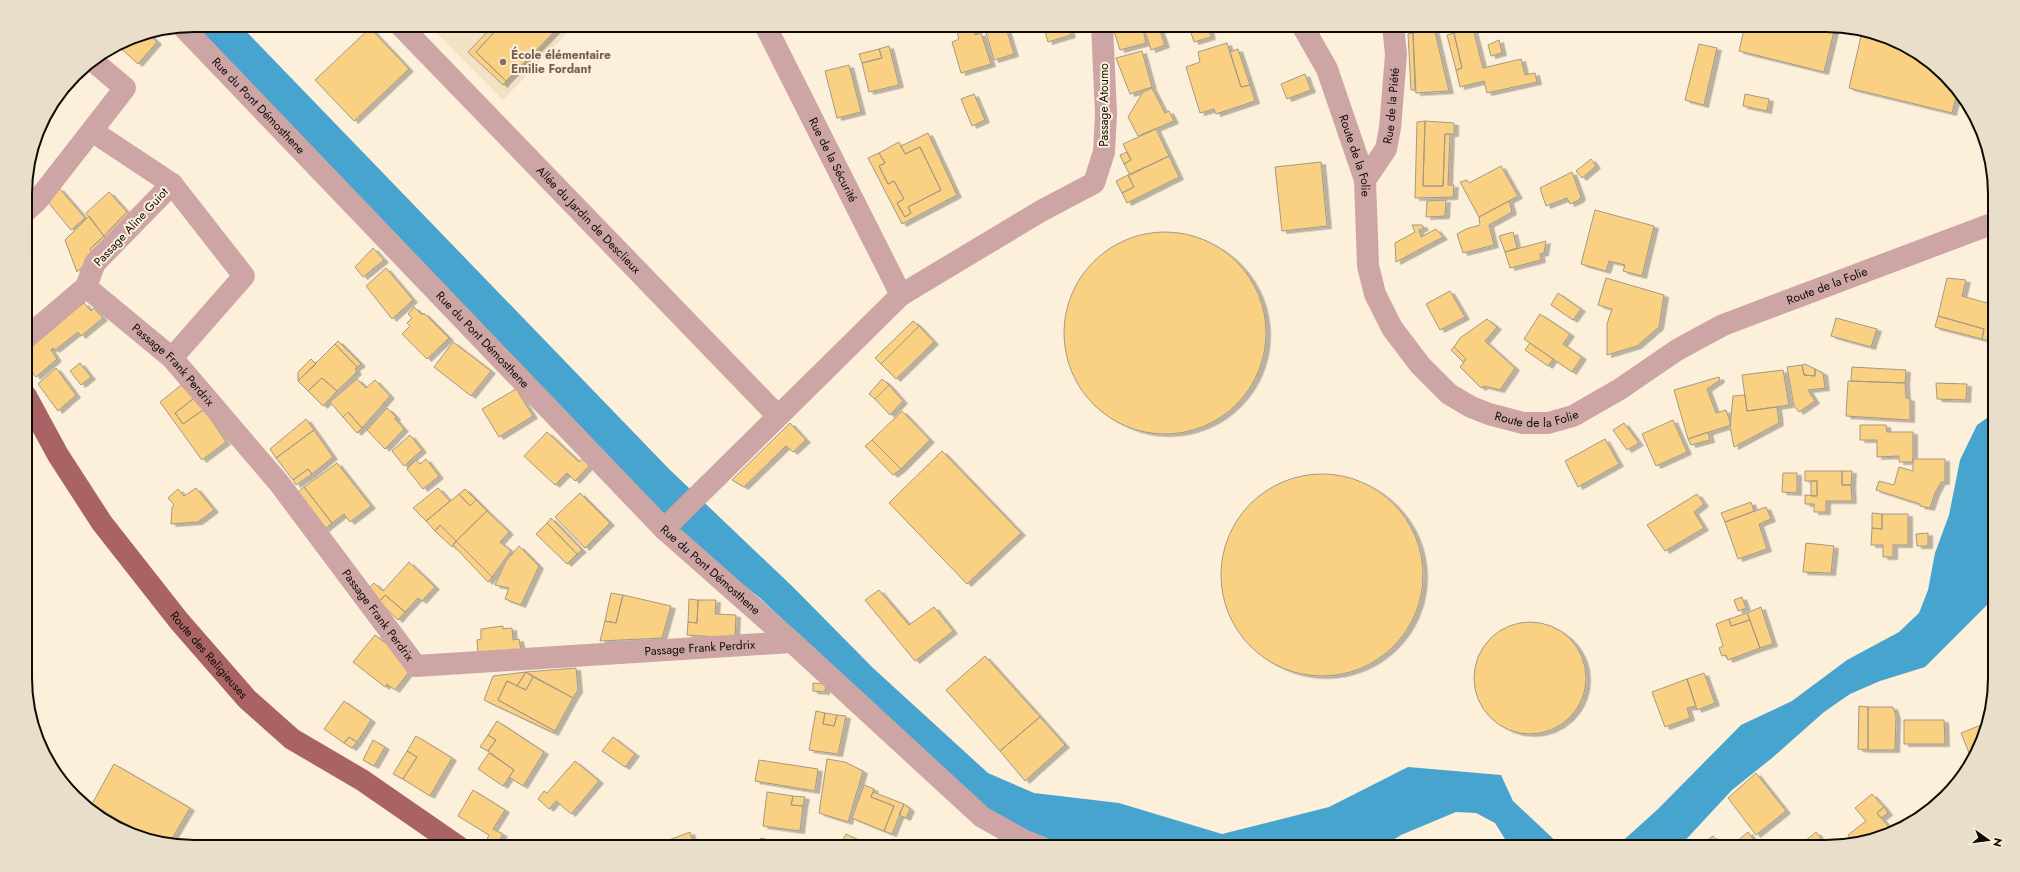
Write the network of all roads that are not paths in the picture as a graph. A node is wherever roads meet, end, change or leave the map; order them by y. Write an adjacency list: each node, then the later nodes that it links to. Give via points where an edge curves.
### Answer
1 (188, 32): 19 (street, Rue du Pont Démosthene)
2 (407, 32): 18 (street, Allée du Jardin de Desclieux)
3 (769, 32): 14 (street, Rue de la Sécurité)
4 (1102, 32): 14 (street, Passage Atoumo, via 1106,114 1104,152 1094,183 1041,211)
5 (1306, 32): 9 (street, Route de la Folie, via 1327,69)
6 (1394, 32): 9 (street, Rue de la Piété, via 1396,55 1386,149)
7 (97, 64): 8 (street, via 125,88)
8 (92, 131): 10 (street); 11 (street)
9 (1365, 180): 12 (street, Route de la Folie, via 1368,266 1375,294 1392,328 1420,365 1449,394 1477,410 1523,423 1548,423 1573,416 1620,389 1677,350 1723,325)
10 (172, 184): 13 (street, Passage Aline Guiot, via 95,263); 16 (street, via 244,276)
11 (32, 206)
12 (1988, 225)
13 (86, 287): 15 (street, Passage Aline Guiot); 16 (street, Passage Frank Perdrix)
14 (902, 295): 18 (street)
15 (32, 333)
16 (172, 358): 20 (street, Passage Frank Perdrix, via 279,483 416,666)
17 (32, 407): 21 (main road, Route des Religieuses, via 58,455 102,523 179,621 247,699 292,739 362,780)
18 (778, 415): 19 (street)
19 (664, 528): 20 (street, Rue du Pont Démosthene)
20 (792, 642): 22 (street, Rue du Pont Démosthene, via 982,817)
21 (449, 840)
22 (1023, 840)

